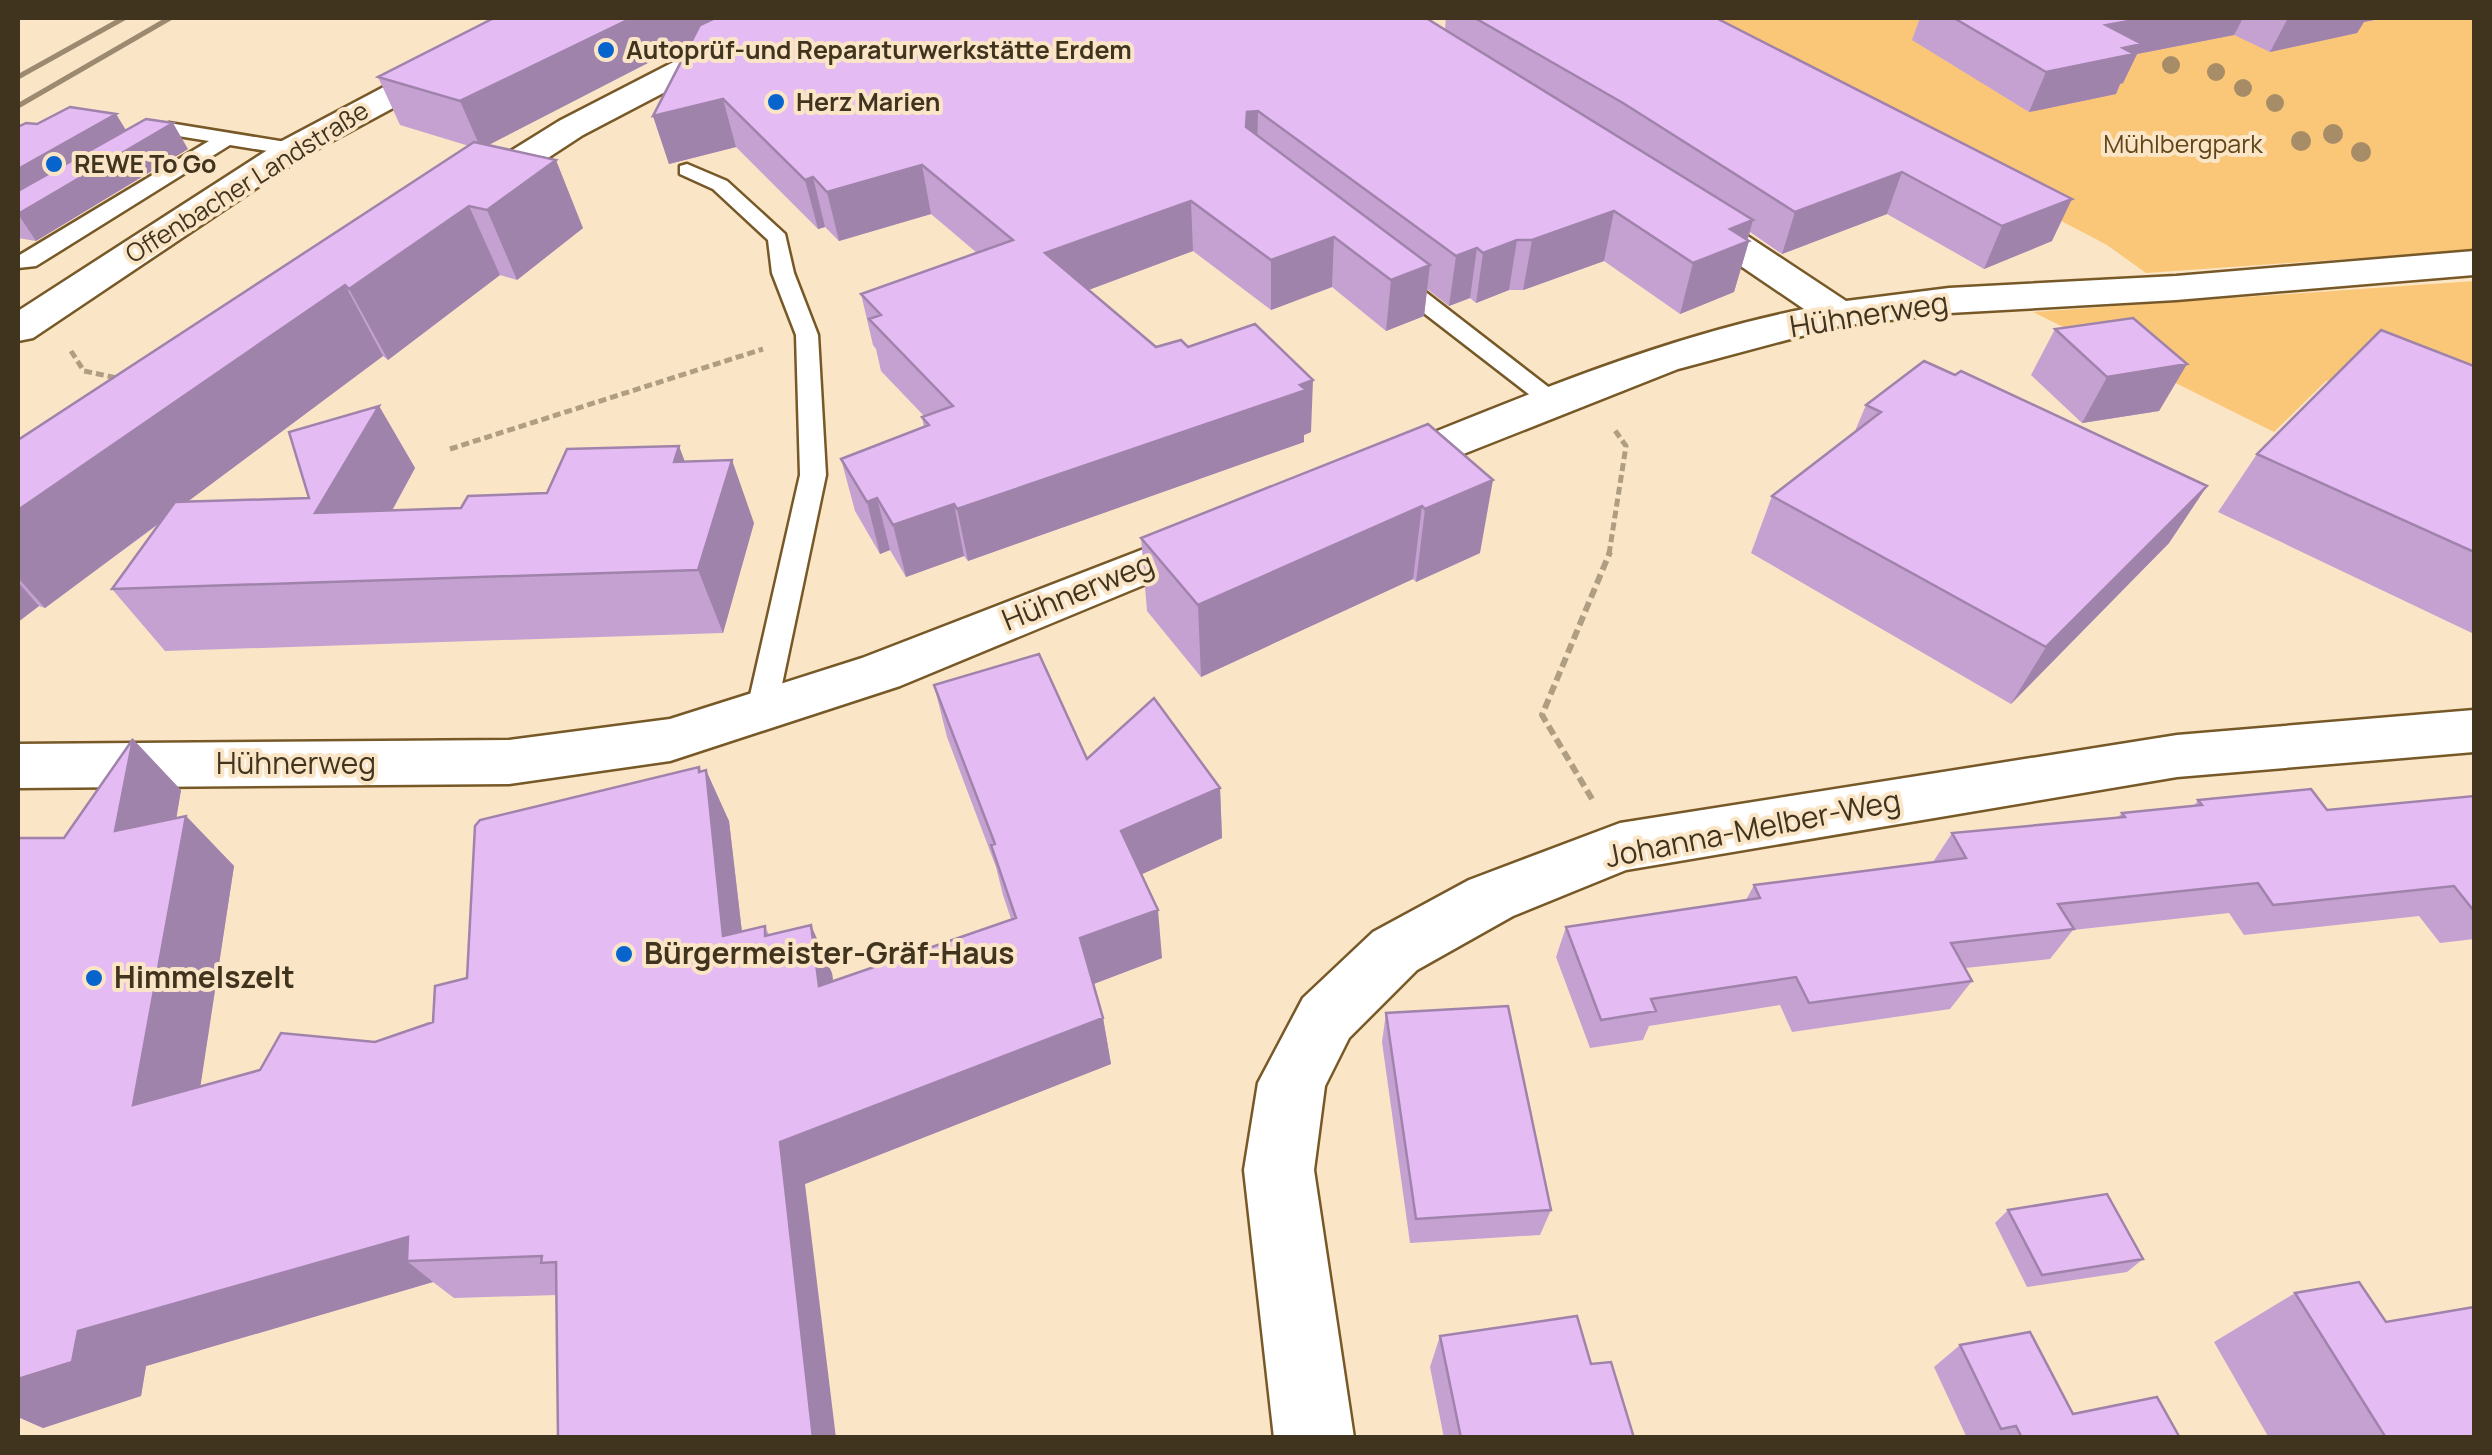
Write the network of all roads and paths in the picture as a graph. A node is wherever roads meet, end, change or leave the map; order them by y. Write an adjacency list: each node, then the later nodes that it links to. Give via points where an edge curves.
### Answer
1 (536, 18): 5 (street, Offenbacher Landstraße)
2 (782, 18): 9 (street, via 572,128)
3 (197, 134): 4 (lane); 6 (lane, via 169,129); 10 (lane)
4 (226, 139): 5 (lane); 11 (lane, via 28,262)
5 (292, 149): 14 (street, Offenbacher Landstraße)
6 (118, 159)
7 (687, 170): 18 (lane, via 720,184 778,238)
8 (1648, 186): 16 (street)
9 (442, 211)
10 (18, 244)
11 (18, 262)
12 (2474, 263): 16 (street, Hühnerweg)
13 (1379, 267): 21 (lane)
14 (74, 292): 15 (street); 17 (street, Offenbacher Landstraße)
15 (18, 307)
16 (1839, 314): 21 (street, Hühnerweg, via 1700,350)
17 (18, 329)
18 (807, 334): 23 (path); 26 (lane, via 813,475)
19 (84, 371): 20 (path)
20 (136, 382)
21 (1552, 401): 24 (street, Hühnerweg)
22 (1610, 424): 29 (path, via 1626,446 1610,555 1542,715)
23 (450, 449)
24 (1330, 491)
25 (1256, 520): 26 (street, Hühnerweg, via 881,672)
26 (761, 713): 28 (street, Hühnerweg, via 670,740 510,762)
27 (2474, 731): 29 (street, Johanna-Melber-Weg, via 2176,756)
28 (18, 766)
29 (1620, 848): 30 (street, Johanna-Melber-Weg, via 1491,898 1395,951 1326,1018 1292,1083 1279,1170)
30 (1314, 1438)

